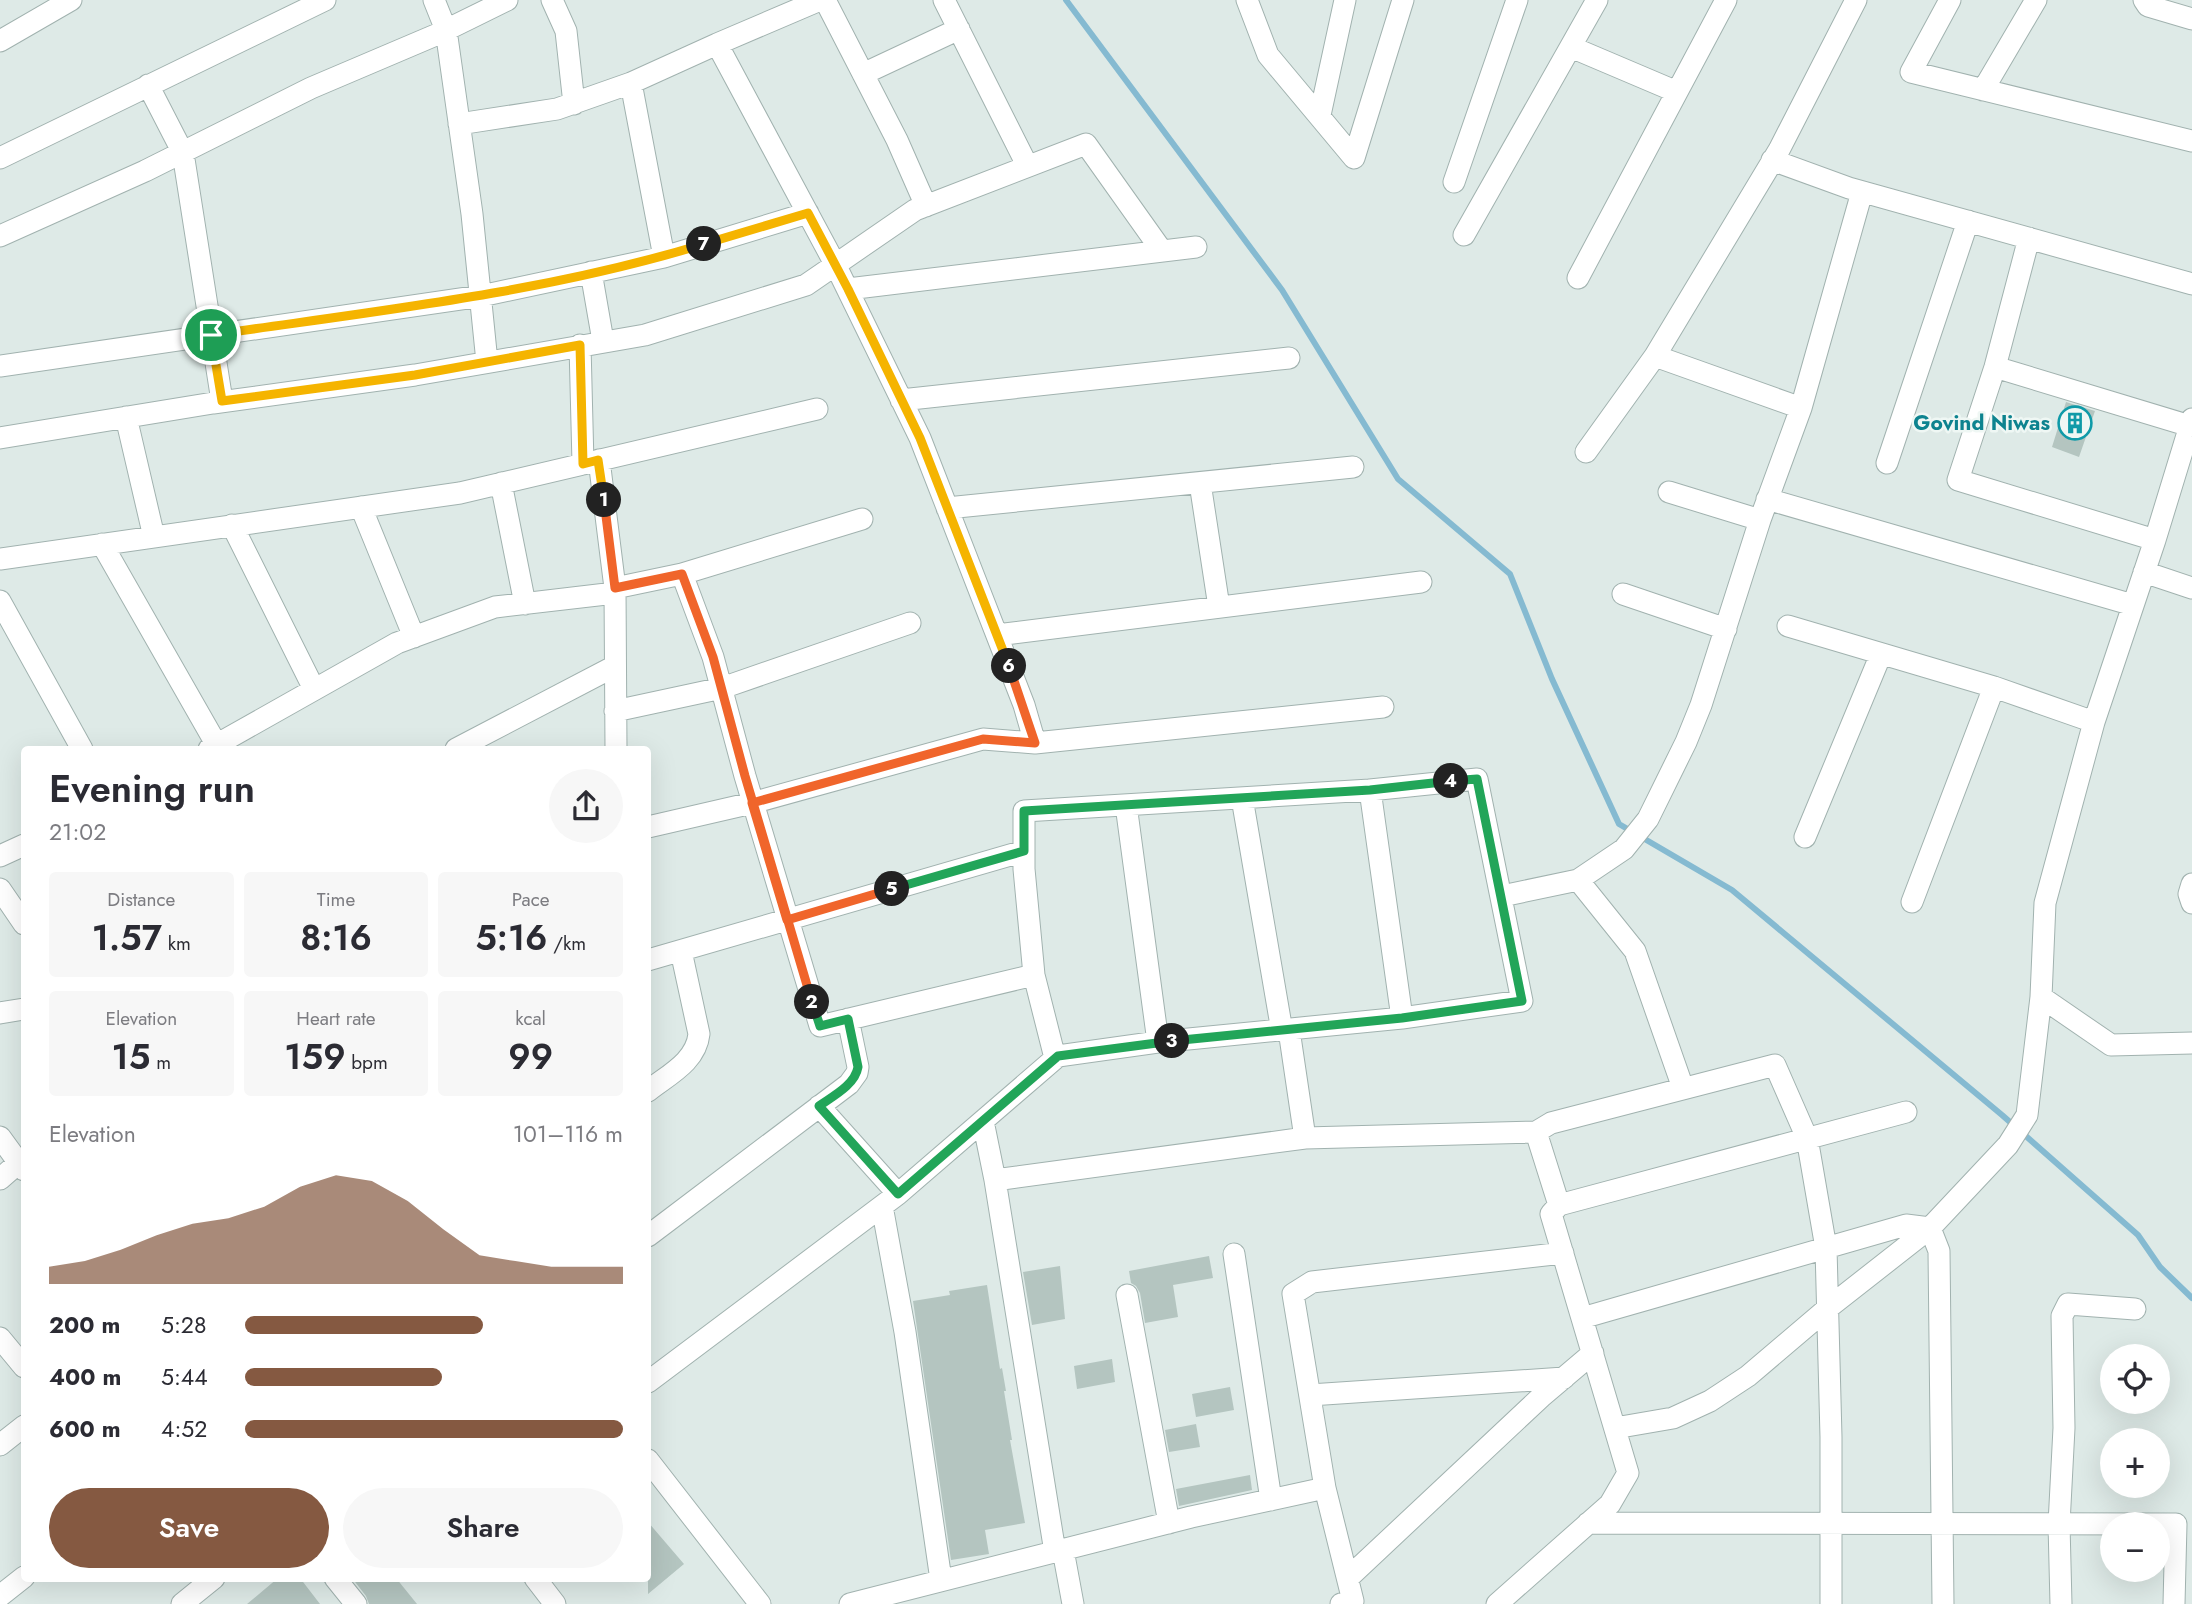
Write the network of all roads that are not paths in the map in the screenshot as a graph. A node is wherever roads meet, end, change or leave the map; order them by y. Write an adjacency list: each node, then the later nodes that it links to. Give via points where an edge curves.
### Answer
1 (71, 0): 22 (street)
2 (325, 0): 27 (street)
3 (434, 0): 21 (street)
4 (507, 0): 21 (street)
5 (552, 0): 30 (street, via 566,30)
6 (820, 0): 23 (street)
7 (825, 0): 25 (street)
8 (944, 0): 20 (street)
9 (1247, 0): 31 (street, via 1268,55)
10 (1345, 0): 31 (street)
11 (1402, 0): 31 (street, via 1353,158)
12 (1517, 0): 38 (street)
13 (1597, 0): 24 (street)
14 (1726, 0): 29 (street)
15 (1856, 0): 36 (street)
16 (1950, 0): 28 (street, via 1911,72)
17 (2036, 0): 28 (street)
18 (2144, 0): 19 (street, via 2148,6)
19 (2192, 19)
20 (959, 29): 25 (street); 37 (street)
21 (446, 30): 32 (street); 34 (street, via 311,88)
22 (0, 41)
23 (717, 44): 26 (street); 41 (street)
24 (1571, 47): 29 (street); 43 (street)
25 (863, 74): 40 (street)
26 (631, 83): 30 (street); 48 (street)
27 (148, 85): 34 (street); 35 (street)
28 (1983, 90): 33 (street)
29 (1677, 92): 51 (street)
30 (574, 104): 32 (street)
31 (1320, 115)
32 (459, 124): 54 (street)
33 (2192, 141)
34 (183, 153): 44 (street); 55 (street)
35 (0, 158)
36 (1772, 160): 39 (street); 58 (street)
37 (1027, 165): 40 (street); 47 (street, via 1086,144)
38 (1454, 181)
39 (1862, 192): 42 (street); 65 (street)
40 (926, 206): 49 (street)
41 (808, 213): 48 (street); 49 (street)
42 (1968, 221): 45 (street); 72 (street)
43 (1464, 235)
44 (0, 236)
45 (2029, 238): 52 (street); 62 (street)
46 (1196, 247): 47 (street)
47 (1162, 251): 53 (street)
48 (664, 257): 50 (street)
49 (835, 264): 53 (street); 56 (street, via 806,285 645,335)
50 (591, 272): 54 (street); 56 (street)
51 (1578, 278)
52 (2192, 284)
53 (848, 289): 64 (street)
54 (481, 296): 55 (street); 60 (street)
55 (211, 335): 61 (street); 63 (street)
56 (603, 341): 57 (street)
57 (580, 345): 60 (street); 71 (street)
58 (1656, 356): 65 (street); 70 (street)
59 (1289, 358): 64 (street)
60 (487, 362): 63 (street)
61 (0, 366)
62 (1995, 367): 68 (street); 84 (street, via 1958,480)
63 (222, 401): 67 (street)
64 (901, 401): 79 (street)
65 (1801, 408): 77 (street)
66 (817, 409): 71 (street)
67 (126, 417): 69 (street); 83 (street)
68 (2191, 423): 84 (street)
69 (0, 438)
70 (1586, 452)
71 (591, 462): 74 (street); 91 (street)
72 (1887, 463)
73 (1353, 467): 75 (street)
74 (501, 483): 78 (street); 94 (street)
75 (1200, 483): 79 (street); 96 (street)
76 (1669, 492): 81 (street)
77 (1767, 499): 81 (street); 95 (street)
78 (361, 507): 82 (street); 101 (street)
79 (947, 508): 100 (street)
80 (862, 519): 88 (street)
81 (1760, 520): 99 (street)
82 (232, 525): 83 (street); 106 (street)
83 (154, 537): 85 (street)
84 (2155, 540): 87 (street)
85 (102, 544): 86 (street); 112 (street)
86 (0, 559)
87 (2144, 572): 90 (street); 95 (street)
88 (682, 574): 91 (street); 105 (street)
89 (1421, 582): 96 (street)
90 (2192, 588)
91 (615, 591): 94 (street); 103 (street)
92 (1623, 594): 99 (street)
93 (0, 601): 111 (street)
94 (525, 604): 101 (street, via 495,607)
95 (2133, 605): 109 (street)
96 (1219, 607): 100 (street)
97 (911, 623): 105 (street)
98 (1788, 626): 102 (street)
99 (1726, 629): 125 (street, via 1686,742 1648,819 1624,849)
100 (997, 635): 110 (street)
101 (414, 636): 106 (street)
102 (1881, 654): 104 (street); 121 (street)
103 (615, 666): 108 (street); 114 (street)
104 (1994, 687): 109 (street); 129 (street)
105 (722, 688): 108 (street); 118 (street)
106 (314, 690): 113 (street)
107 (1383, 707): 110 (street)
108 (615, 711): 115 (street)
109 (2094, 722): 136 (street, via 2045,903)
110 (1035, 743): 118 (street, via 983,739)
111 (80, 746)
112 (214, 746)
113 (218, 746)
114 (462, 746)
115 (616, 746)
116 (1370, 790): 117 (street); 128 (street, via 1477,779); 139 (street)
117 (1242, 798): 119 (street); 141 (street)
118 (752, 803): 120 (street); 132 (street)
119 (1126, 805): 123 (street, via 1024,811); 142 (street)
120 (651, 826)
121 (1805, 837)
122 (21, 846): 124 (street)
123 (1024, 851): 132 (street); 135 (street)
124 (0, 856)
125 (1578, 880): 128 (street); 145 (street, via 1635,951)
126 (2192, 884): 130 (street)
127 (0, 890): 131 (street)
128 (1502, 896): 139 (street, via 1522,1001)
129 (1912, 902)
130 (2192, 903)
131 (21, 920)
132 (787, 920): 133 (street); 140 (street, via 820,1026)
133 (681, 951): 134 (street); 146 (street, via 698,1047 691,1058)
134 (651, 959)
135 (1034, 975): 140 (street); 144 (street)
136 (2041, 997): 143 (street, via 2111,1045); 160 (street, via 2027,1115 2008,1145)
137 (21, 1010): 138 (street)
138 (0, 1013)
139 (1402, 1018): 141 (street)
140 (848, 1019): 147 (street, via 857,1073)
141 (1286, 1031): 142 (street); 152 (street)
142 (1158, 1042): 144 (street)
143 (2192, 1043)
144 (1055, 1058): 149 (street)
145 (1683, 1088): 150 (street, via 1551,1123); 153 (street, via 1776,1065)
146 (651, 1089)
147 (819, 1106): 158 (street); 161 (street)
148 (1906, 1112): 153 (street)
149 (983, 1121): 157 (street); 158 (street)
150 (1536, 1132): 152 (street); 159 (street)
151 (0, 1137): 154 (street)
152 (1304, 1138): 157 (street)
153 (1807, 1138): 159 (street); 162 (street)
154 (21, 1161)
155 (21, 1164): 156 (street)
156 (0, 1178)
157 (995, 1180): 186 (street)
158 (890, 1200): 173 (street); 189 (street)
159 (1559, 1205): 163 (street, via 1551,1214)
160 (1930, 1228): 162 (street, via 1906,1225); 166 (street); 185 (street, via 1939,1251)
161 (651, 1234)
162 (1826, 1248): 166 (street); 168 (street)
163 (1563, 1253): 168 (street); 174 (street, via 1312,1282 1293,1294)
164 (1234, 1254): 180 (street)
165 (1127, 1295): 182 (street)
166 (1828, 1308): 176 (street, via 1748,1376 1710,1401 1673,1418); 181 (street)
167 (2135, 1309): 184 (street, via 2068,1304 2062,1316 2064,1428)
168 (1582, 1318): 170 (street)
169 (0, 1338): 171 (street)
170 (1593, 1353): 172 (street); 176 (street)
171 (21, 1363)
172 (1564, 1377): 174 (street); 187 (street)
173 (651, 1380)
174 (1310, 1395): 179 (street)
175 (21, 1428): 177 (street)
176 (1615, 1428): 183 (street, via 1628,1473 1610,1504)
177 (0, 1445)
178 (651, 1464): 198 (street)
179 (1325, 1488): 180 (street); 187 (street)
180 (1271, 1500): 182 (street)
181 (1831, 1522): 183 (street); 185 (street); 202 (street)
182 (1169, 1523): 186 (street)
183 (1588, 1524): 201 (street)
184 (2059, 1524): 185 (street); 204 (street); 205 (street, via 2176,1524)
185 (1942, 1525): 203 (street)
186 (1059, 1551): 189 (street); 200 (street)
187 (1348, 1578): 194 (street)
188 (21, 1579): 193 (street)
189 (941, 1580): 199 (street)
190 (338, 1582): 196 (street)
191 (538, 1582): 197 (street)
192 (204, 1588): 195 (street)
193 (0, 1596)
194 (1349, 1603)
195 (182, 1604)
196 (356, 1604)
197 (555, 1604)
198 (760, 1604)
199 (850, 1604)
200 (1073, 1604)
201 (1497, 1604)
202 (1831, 1604)
203 (1943, 1604)
204 (2061, 1604)
205 (2174, 1604)

